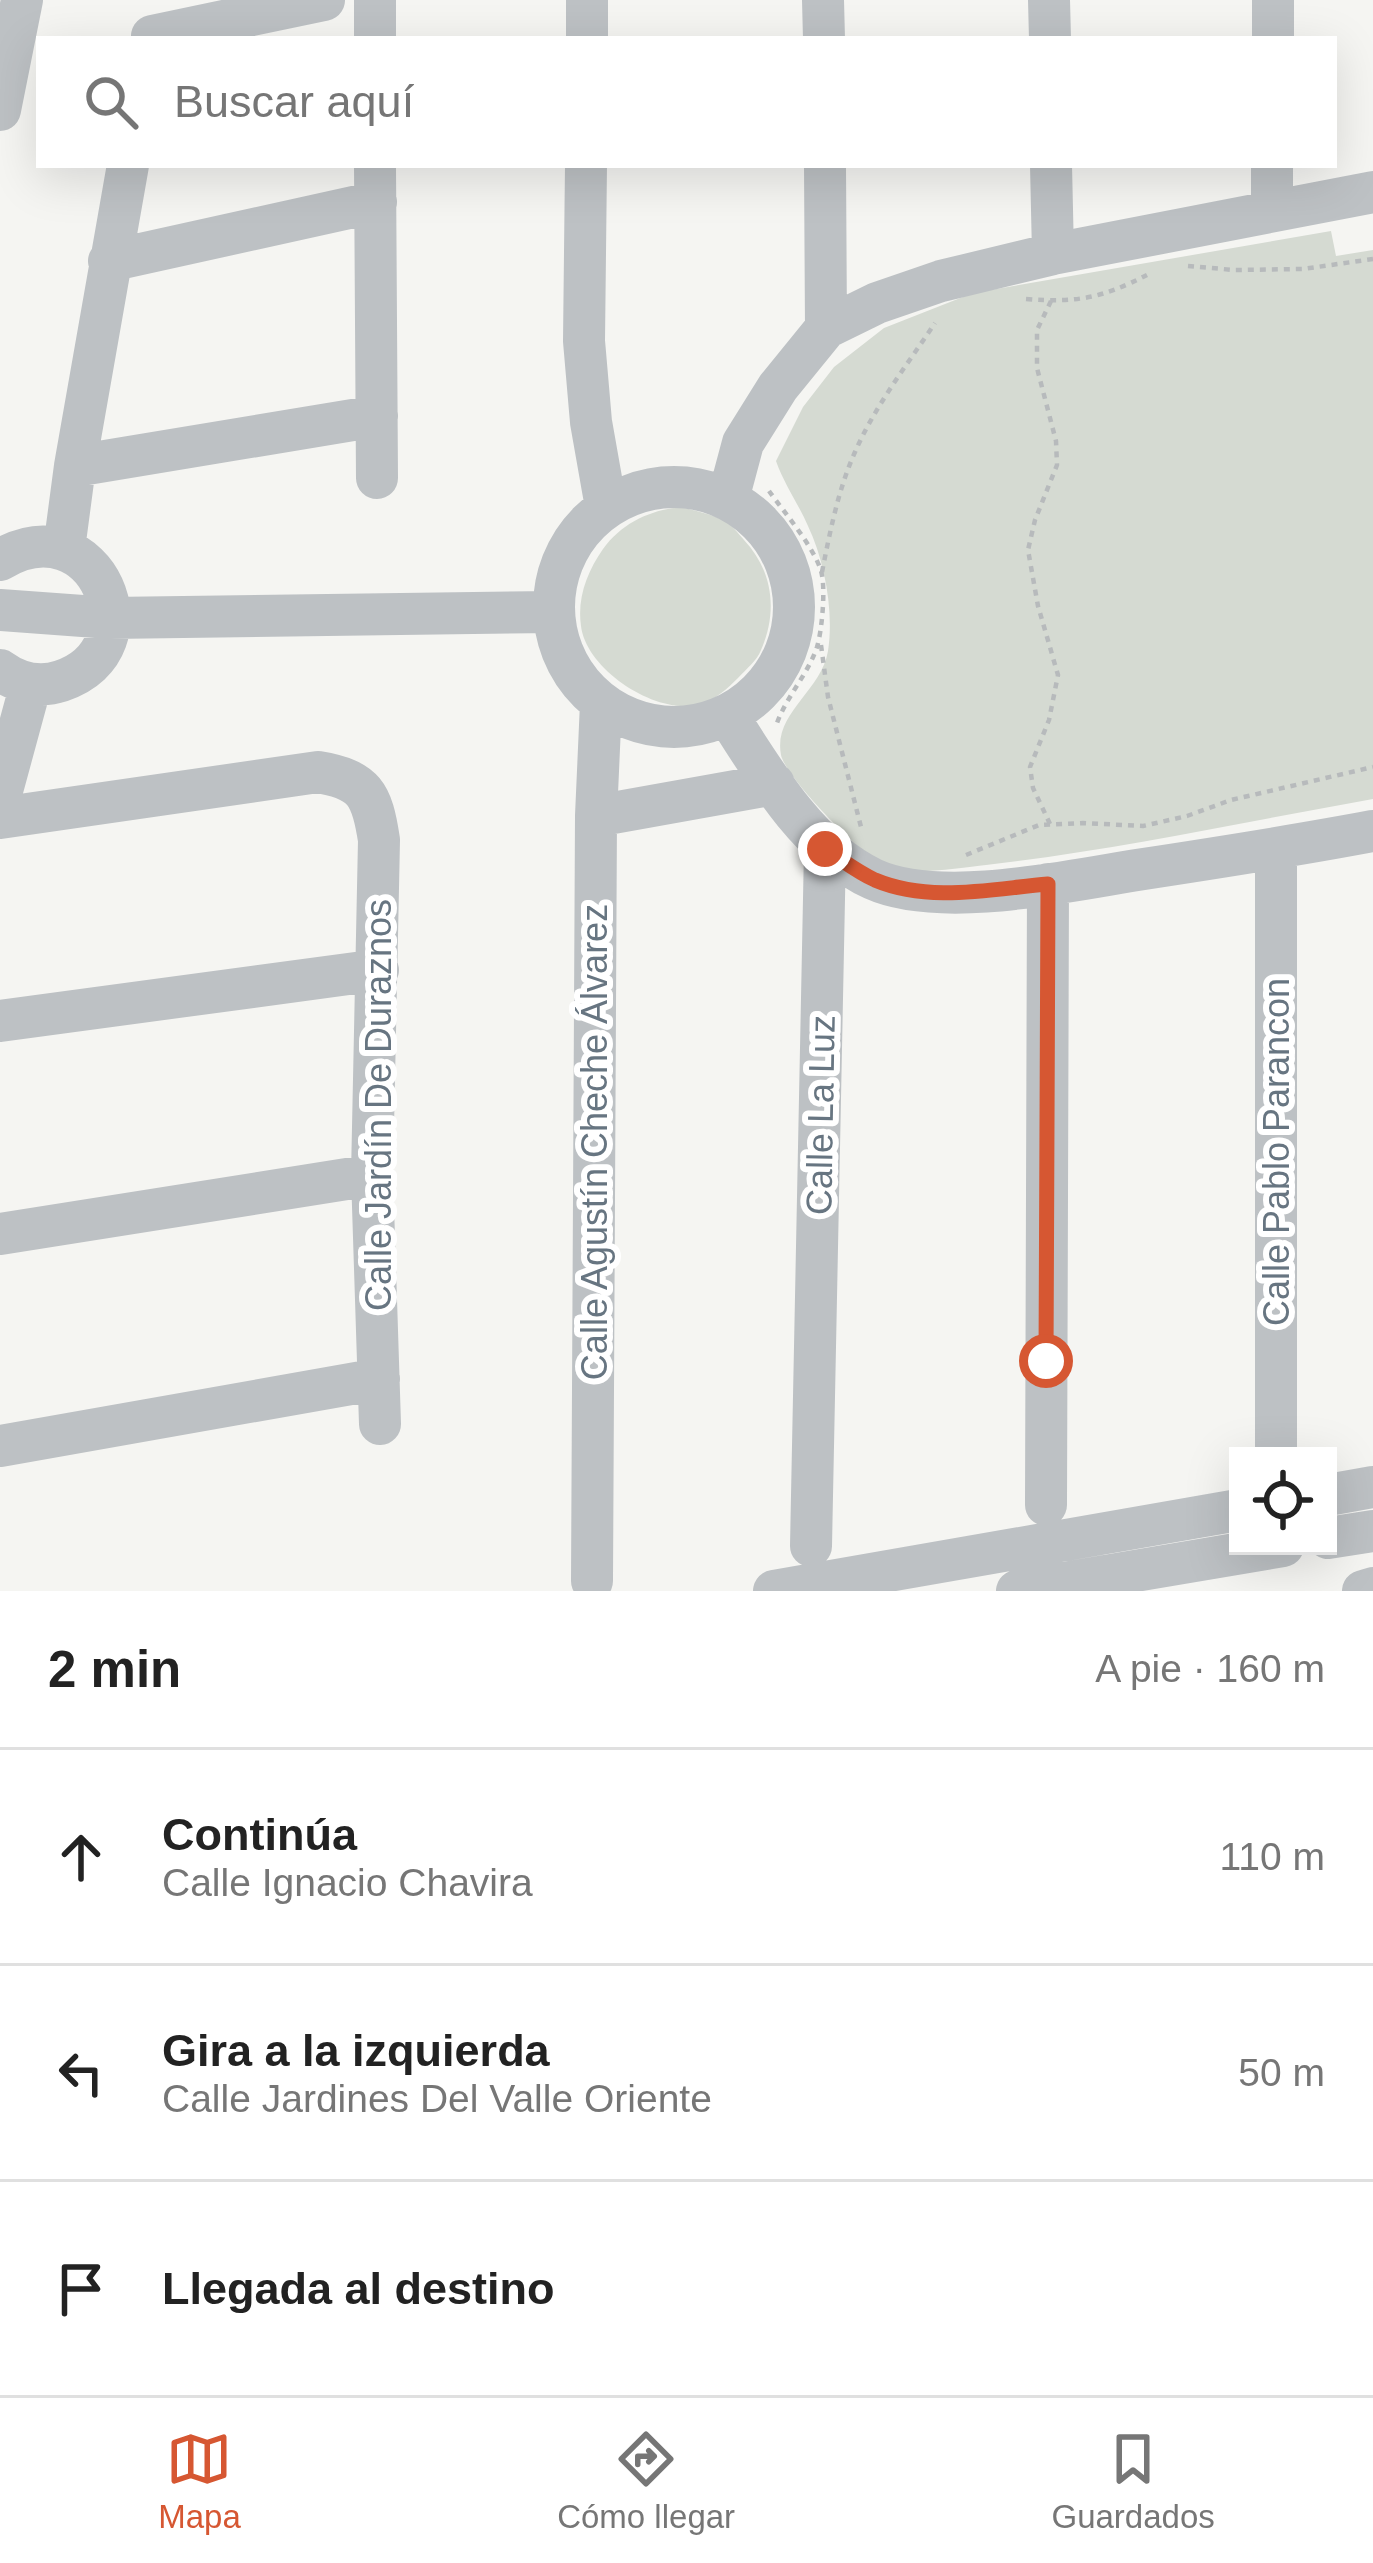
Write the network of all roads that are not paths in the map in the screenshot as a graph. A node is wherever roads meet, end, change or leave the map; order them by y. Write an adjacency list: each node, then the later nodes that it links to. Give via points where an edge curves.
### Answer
1 (22, 0): 14 (street)
2 (324, 0): 8 (street)
3 (375, 0): 9 (street)
4 (587, 0): 10 (street)
5 (823, 0): 11 (street)
6 (1049, 0): 12 (street)
7 (1274, 0): 13 (street)
8 (155, 25)
9 (375, 36)
10 (587, 36)
11 (824, 36)
12 (1050, 36)
13 (1273, 36)
14 (0, 110)
15 (127, 168): 24 (street)
16 (586, 168): 30 (street, via 584,341)
17 (825, 168): 25 (street)
18 (1051, 168): 23 (street)
19 (1272, 168): 22 (street)
20 (375, 183): 24 (street); 26 (street)
21 (1373, 192): 22 (street)
22 (1272, 211): 23 (street)
23 (1052, 254): 25 (street, via 940,281)
24 (110, 261): 27 (street)
25 (826, 328): 29 (street, via 743,442)
26 (376, 416): 27 (street); 28 (street)
27 (75, 466): 31 (street)
28 (377, 478)
29 (748, 494): 30 (street, via 666,486); 38 (street, via 782,552 794,588 794,627 782,663 759,694)
30 (606, 507): 34 (street, via 567,552)
31 (64, 549): 32 (street, via 40,545); 35 (street, via 101,579)
32 (0, 560)
33 (0, 610): 35 (street)
34 (554, 612): 35 (street); 37 (street, via 577,678)
35 (110, 618): 36 (street, via 104,646 73,677 53,684)
36 (15, 677): 40 (street)
37 (601, 703): 38 (street, via 659,727); 41 (street, Calle Agustín Cheche Álvarez)
38 (728, 716): 39 (street)
39 (773, 784): 41 (street); 44 (street)
40 (0, 798)
41 (596, 816): 63 (street, Calle Agustín Cheche Álvarez)
42 (0, 818): 47 (street, Calle Jardín De Duraznos, via 318,772 345,776 363,788 375,812)
43 (1373, 831): 45 (street)
44 (843, 839): 46 (street, via 871,878 906,890); 61 (street, Calle La Luz)
45 (1276, 849): 46 (street); 54 (street, Calle Pablo Parancon)
46 (1048, 884): 57 (street)
47 (378, 970): 48 (street); 49 (street, Calle Jardín De Duraznos)
48 (0, 1022)
49 (372, 1175): 50 (street); 51 (street, Calle Jardín De Duraznos)
50 (0, 1234)
51 (379, 1379): 52 (street, Calle Jardín De Duraznos); 53 (street)
52 (380, 1424)
53 (0, 1446)
54 (1276, 1447)
55 (1373, 1487): 56 (street)
56 (1337, 1493)
57 (1046, 1505)
58 (1229, 1512): 65 (street)
59 (1373, 1531): 60 (street)
60 (1337, 1537)
61 (811, 1546)
62 (1230, 1555): 66 (street)
63 (592, 1581)
64 (1373, 1588): 67 (street)
65 (774, 1591)
66 (1017, 1591)
67 (1364, 1591)

